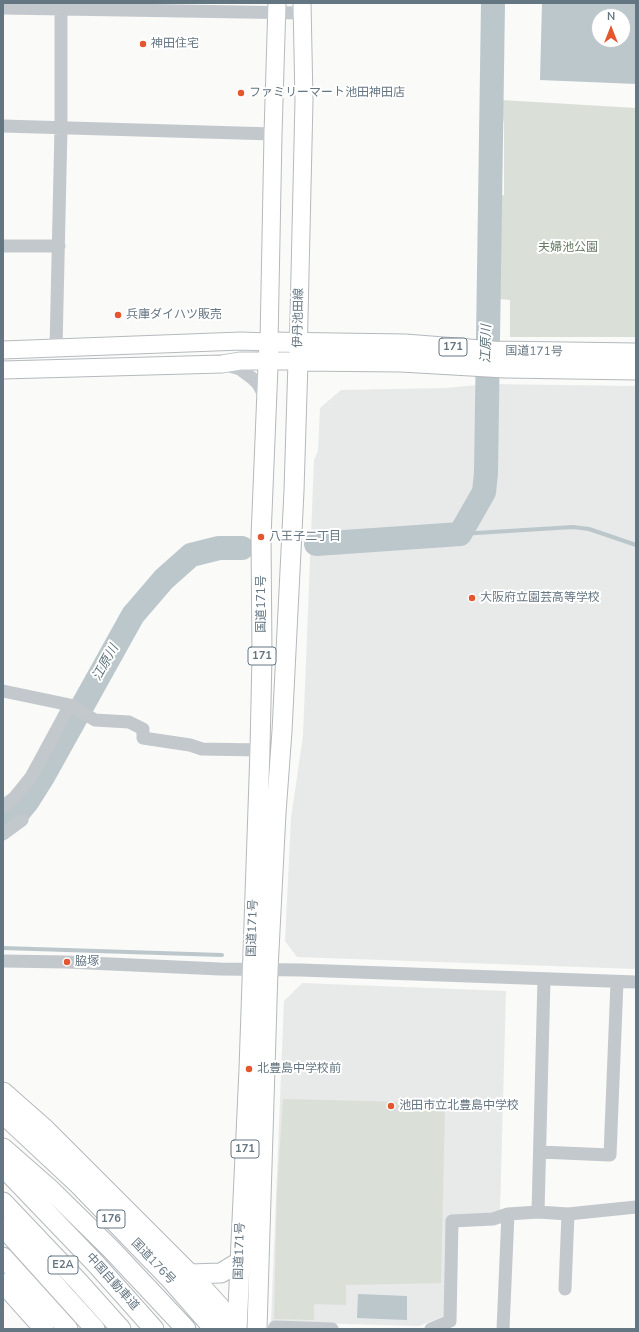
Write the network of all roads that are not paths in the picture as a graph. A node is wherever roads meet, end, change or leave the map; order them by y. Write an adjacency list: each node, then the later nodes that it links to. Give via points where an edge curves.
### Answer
1 (61, 6): 2 (street); 3 (street); 6 (street)
2 (3, 8)
3 (277, 8): 4 (street); 7 (main road)
4 (302, 8): 10 (main road, 伊丹池田線, via 304,100)
5 (3, 126): 6 (street)
6 (61, 128): 7 (street); 9 (street)
7 (272, 134): 13 (main road)
8 (3, 246): 9 (street)
9 (58, 246): 11 (street)
10 (299, 341): 13 (highway, 国道171号 / 171); 14 (highway, 国道171号 / 171, via 405,344 494,351); 15 (main road, 伊丹池田線)
11 (56, 348): 12 (main road, 伊丹池田線); 13 (main road, 伊丹池田線, via 241,341)
12 (3, 350)
13 (269, 351): 15 (main road, 伊丹池田線); 16 (main road, 伊丹池田線); 19 (highway, 国道171号 / 171)
14 (636, 353)
15 (298, 361): 18 (highway, 国道171号 / 171); 27 (highway, 国道171号 / 171, via 282,731)
16 (222, 364): 17 (main road, 伊丹池田線); 19 (street, via 240,369 252,378 264,395)
17 (3, 370)
18 (636, 370)
19 (266, 406): 22 (highway, 国道171号 / 171, via 261,537)
20 (3, 691): 21 (street)
21 (70, 705): 22 (street, via 95,720 129,722 143,729 143,738 202,749); 23 (street, via 31,777 14,798)
22 (260, 750): 27 (highway, 国道171号 / 171)
23 (3, 806)
24 (22, 820): 25 (street)
25 (3, 834)
26 (3, 961): 27 (street)
27 (260, 970): 28 (street); 43 (highway, 国道171号 / 171, via 249,1069); 55 (highway, 国道171号 / 171)
28 (544, 979): 29 (street); 34 (street)
29 (617, 982): 30 (street); 34 (street, via 610,1155)
30 (636, 982)
31 (3, 1092): 44 (highway, via 51,1135)
32 (3, 1114): 53 (highway, 国道176号 / 176, via 76,1182 171,1280)
33 (3, 1148): 52 (highway, via 51,1190 111,1249)
34 (540, 1152): 38 (street)
35 (3, 1167): 51 (highway, 中国自動車道 / E2A)
36 (3, 1202): 50 (highway, 中国自動車道 / E2A)
37 (636, 1207): 40 (street)
38 (538, 1212): 39 (street); 40 (street)
39 (508, 1214): 58 (street, via 493,1219 452,1221 450,1321); 59 (street)
40 (568, 1214): 46 (street)
41 (3, 1227): 49 (highway)
42 (3, 1257): 48 (highway)
43 (239, 1262): 44 (highway, via 221,1273); 54 (highway, 国道171号 / 171)
44 (190, 1274): 54 (highway)
45 (3, 1283): 47 (highway)
46 (565, 1289)
47 (44, 1329)
48 (68, 1329)
49 (95, 1329)
50 (121, 1329)
51 (154, 1329)
52 (186, 1329)
53 (214, 1329)
54 (237, 1329)
55 (257, 1329)
56 (274, 1329): 57 (street)
57 (332, 1329)
58 (431, 1329)
59 (503, 1329)

